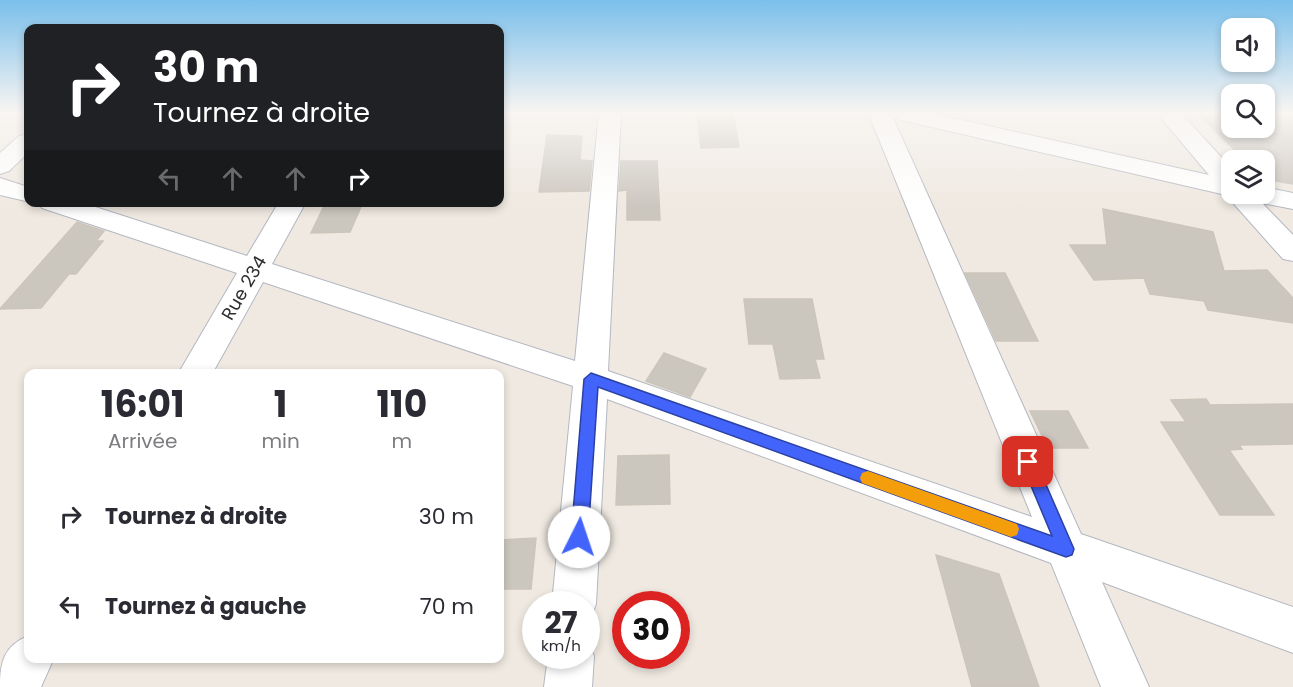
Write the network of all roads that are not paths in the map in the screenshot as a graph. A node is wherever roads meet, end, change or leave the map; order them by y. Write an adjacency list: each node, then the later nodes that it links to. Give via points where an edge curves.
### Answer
1 (608, 144): 19 (street)
2 (893, 144): 20 (street)
3 (1041, 144): 8 (street)
4 (1195, 144): 7 (street)
5 (24, 145): 6 (street)
6 (0, 166)
7 (1221, 173)
8 (1221, 184)
9 (0, 186): 10 (street)
10 (24, 194)
11 (1275, 197): 12 (street)
12 (1293, 201)
13 (1248, 204): 16 (street)
14 (66, 207): 17 (street)
15 (290, 207): 17 (street, Rue 234)
16 (1293, 252)
17 (255, 268): 18 (street, Rue 234); 19 (street)
18 (198, 369)
19 (591, 379): 20 (street); 21 (street)
20 (1066, 549): 22 (street); 27 (street)
21 (575, 591)
22 (1293, 630)
23 (28, 663): 25 (street)
24 (570, 669): 26 (street)
25 (15, 687)
26 (568, 687)
27 (1125, 687)

